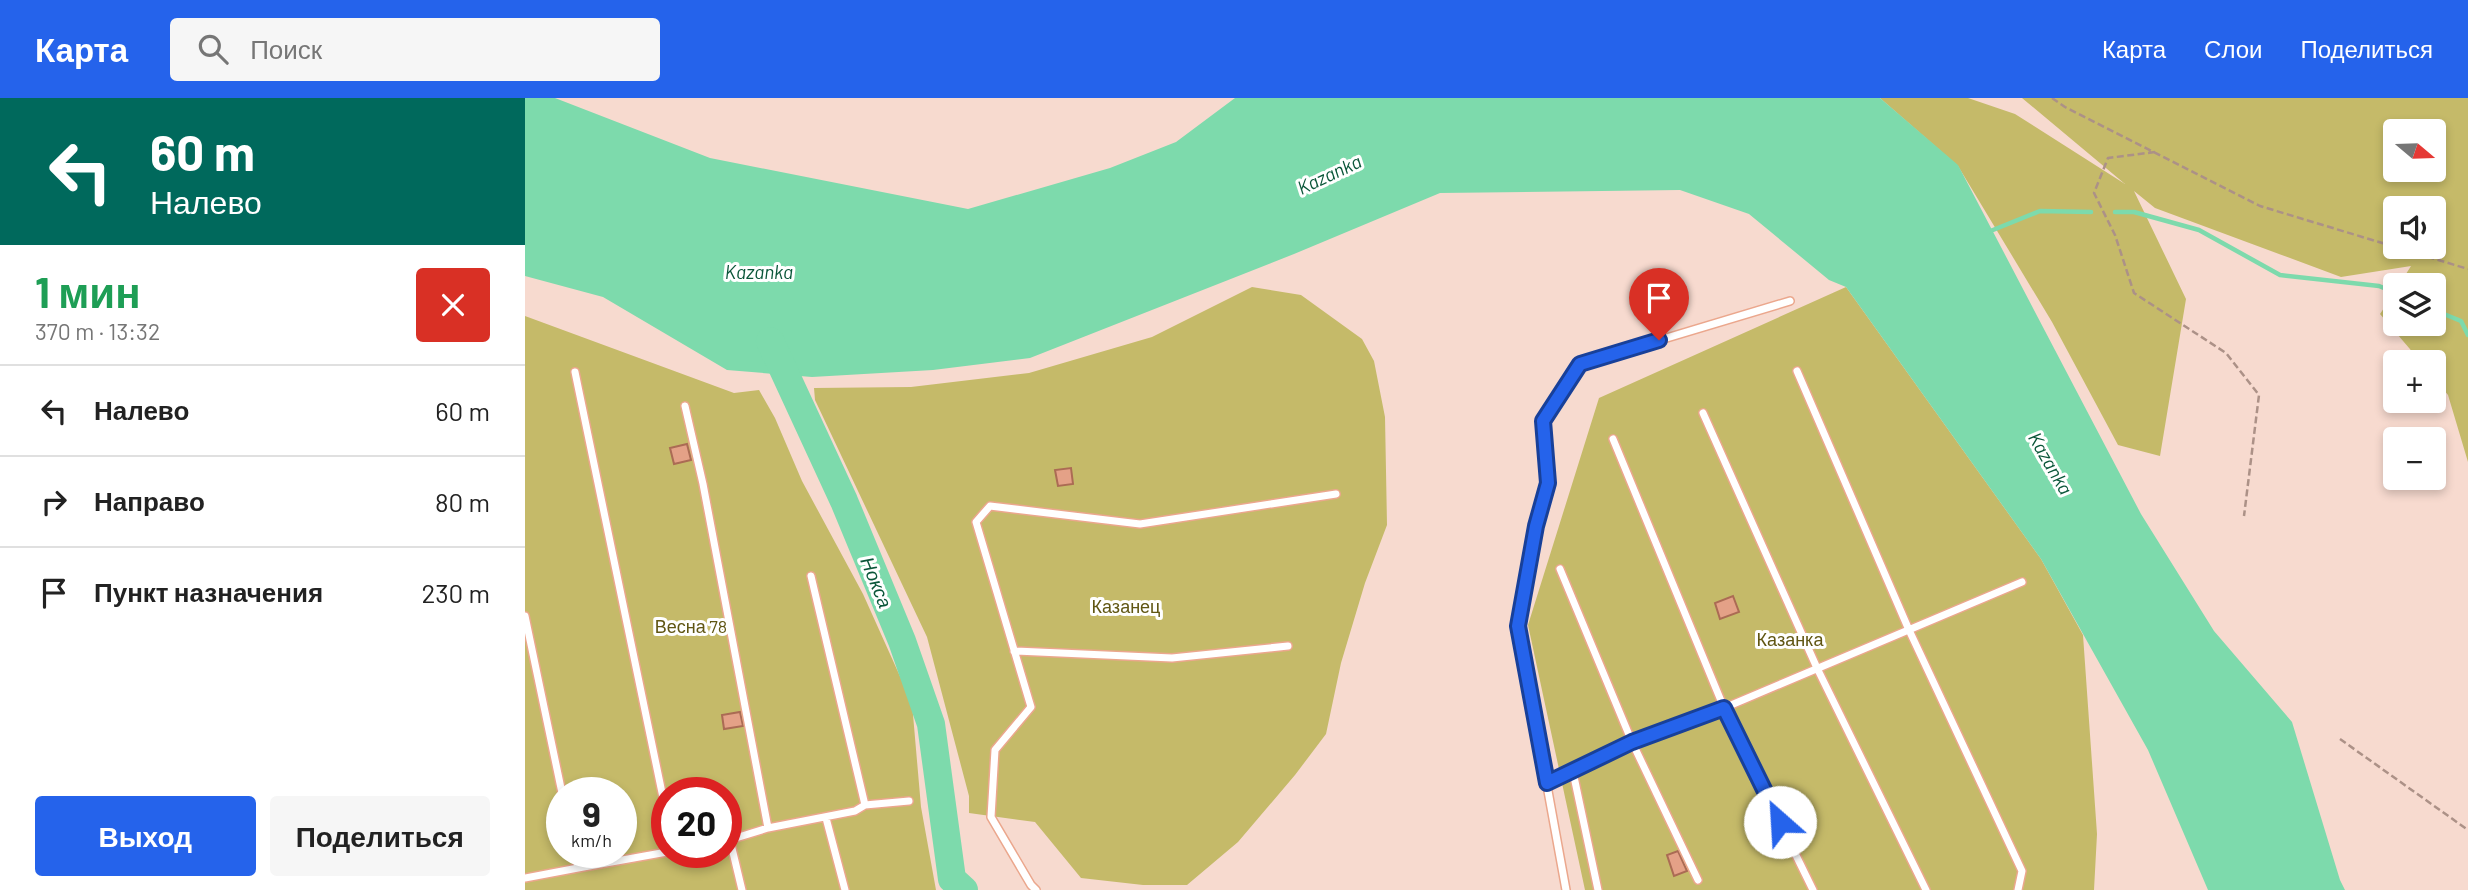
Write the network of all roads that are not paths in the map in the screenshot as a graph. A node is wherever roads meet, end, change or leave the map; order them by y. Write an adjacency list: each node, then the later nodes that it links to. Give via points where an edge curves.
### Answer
1 (1790, 301): 21 (lane, via 1580,364 1543,421 1548,483 1518,626)
2 (1797, 371): 12 (lane)
3 (575, 372): 20 (lane)
4 (685, 406): 25 (lane)
5 (1703, 413): 15 (lane)
6 (1613, 439): 16 (lane)
7 (1336, 494): 14 (lane, via 1140,524 990,506 976,522)
8 (1560, 569): 17 (lane)
9 (811, 576): 23 (lane)
10 (2022, 582): 12 (lane)
11 (525, 616): 19 (lane)
12 (1909, 630): 15 (lane); 38 (lane, via 2022,871)
13 (1288, 646): 14 (lane, via 1172,658)
14 (1014, 651): 33 (lane, via 1031,707 995,750 991,817)
15 (1817, 668): 16 (lane); 37 (lane)
16 (1724, 708): 17 (lane); 36 (lane)
17 (1632, 742): 18 (lane); 30 (lane)
18 (1573, 772): 21 (lane); 35 (lane)
19 (559, 777)
20 (659, 777)
21 (1547, 783): 34 (lane)
22 (909, 801): 23 (lane)
23 (865, 805): 24 (lane)
24 (826, 818): 25 (lane); 32 (lane)
25 (768, 828): 26 (lane)
26 (742, 836)
27 (578, 868): 29 (lane)
28 (736, 868): 31 (lane)
29 (525, 878)
30 (1698, 880)
31 (742, 890)
32 (845, 890)
33 (1037, 890)
34 (1566, 890)
35 (1598, 890)
36 (1813, 890)
37 (1926, 890)
38 (2018, 890)

